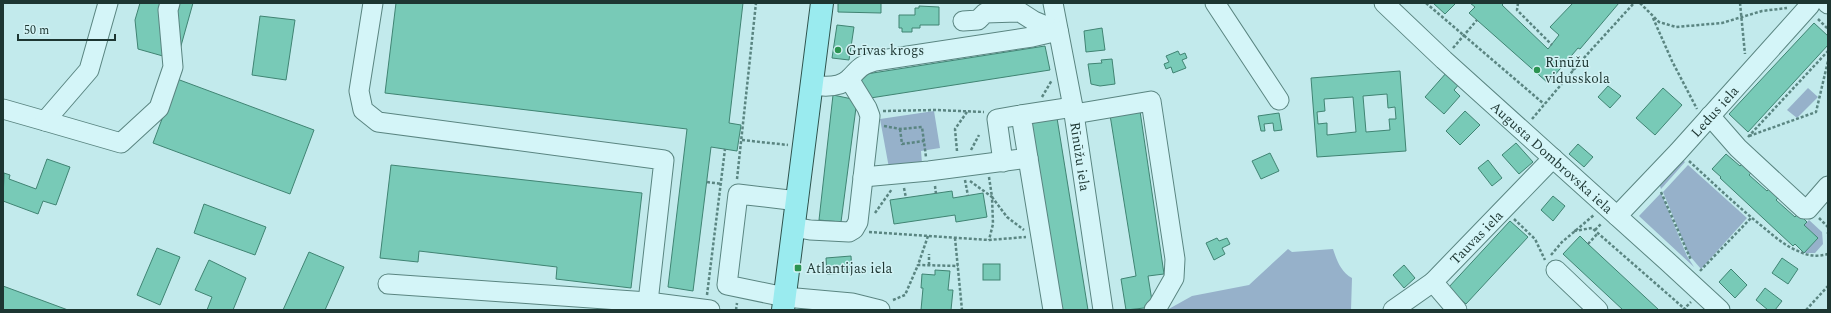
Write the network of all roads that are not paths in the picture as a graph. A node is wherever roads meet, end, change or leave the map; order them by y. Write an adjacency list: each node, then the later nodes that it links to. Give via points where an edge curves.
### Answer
1 (108, 3): 18 (street, via 89,70)
2 (170, 3): 18 (street, via 168,10 173,68 159,108 121,143)
3 (372, 3): 30 (street, via 359,91 363,110 378,122 664,160)
4 (822, 3): 12 (main road)
5 (1053, 3): 10 (street, Rīnūžu iela)
6 (1215, 3): 13 (street)
7 (1384, 3): 20 (street, Augusta Dombrovska iela)
8 (1817, 6): 16 (street, Ledus iela, via 1747,75)
9 (963, 21): 10 (street, via 978,20 985,13 1020,12)
10 (1058, 31): 11 (street, via 875,61 864,64); 15 (street, Rīnūžu iela)
11 (848, 79): 12 (street, via 828,87); 22 (street, via 869,118)
12 (812, 85): 24 (main road)
13 (1279, 100)
14 (3, 109): 18 (street)
15 (1074, 110): 17 (street); 37 (street, Rīnūžu iela); 38 (street, via 1158,100 1175,259 1174,278)
16 (1703, 112): 23 (street, via 1743,142 1804,209 1808,209); 25 (street, Ledus iela, via 1678,152 1655,177)
17 (1021, 115): 19 (street); 21 (street, via 997,119)
18 (45, 121)
19 (1028, 158): 21 (street); 36 (street, via 1037,237)
20 (1553, 158): 25 (street, Augusta Dombrovska iela); 28 (street, Tauvas iela)
21 (996, 163): 22 (street)
22 (863, 177): 26 (street, via 858,222 854,229 843,233)
23 (1828, 186)
24 (798, 201): 26 (main road); 31 (street, via 738,194 727,284)
25 (1607, 215): 41 (street, Augusta Dombrovska iela)
26 (794, 227): 31 (main road)
27 (1556, 268): 40 (street)
28 (1433, 282): 33 (street); 39 (street, Tauvas iela)
29 (388, 284): 30 (street)
30 (648, 302): 34 (street)
31 (784, 303): 32 (street, via 852,303)
32 (878, 308)
33 (1453, 309)
34 (706, 310): 35 (street)
35 (710, 310)
36 (1053, 310)
37 (1103, 310)
38 (1154, 310)
39 (1393, 310)
40 (1598, 310)
41 (1720, 310)

